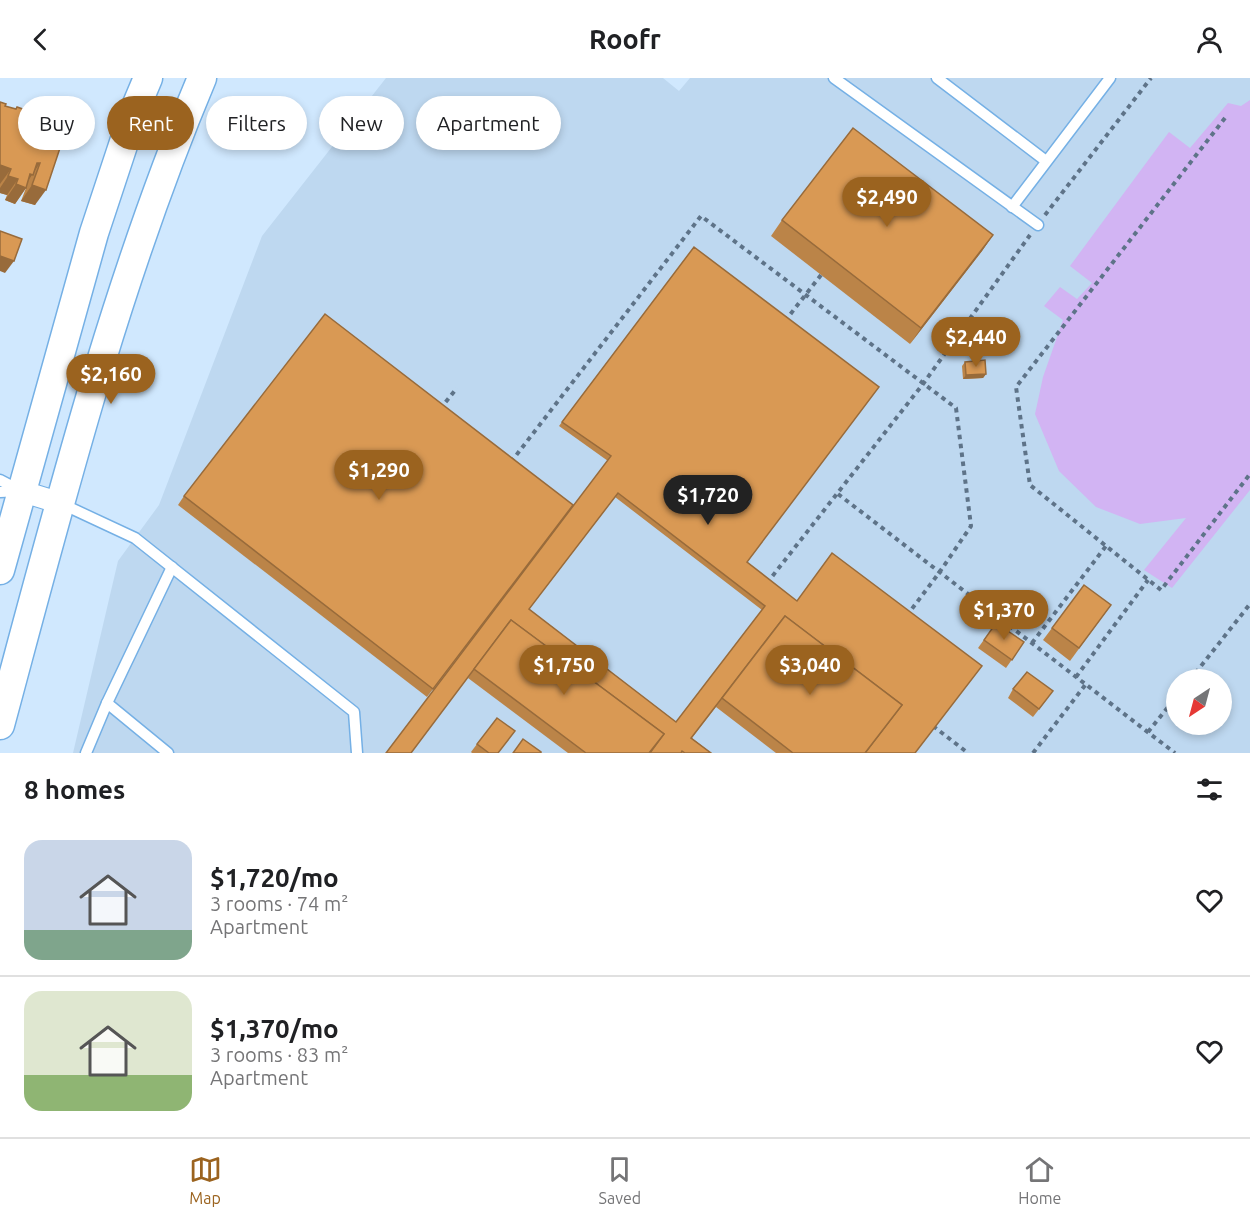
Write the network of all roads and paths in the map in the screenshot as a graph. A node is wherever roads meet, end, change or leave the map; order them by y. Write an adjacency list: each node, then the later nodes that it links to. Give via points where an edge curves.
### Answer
1 (148, 78): 18 (street)
2 (202, 78): 20 (street, via 136,248)
3 (834, 78): 8 (lane)
4 (937, 78): 7 (lane)
5 (1110, 78): 7 (lane)
6 (1225, 118): 21 (path, via 1016,387 1030,485)
7 (1046, 161): 8 (lane)
8 (1012, 207): 9 (lane)
9 (1038, 225)
10 (821, 275): 11 (path)
11 (804, 294): 12 (path); 13 (path); 16 (path, via 701,216)
12 (784, 321)
13 (923, 384): 19 (path); 24 (path, via 956,408 970,526)
14 (457, 388): 15 (path)
15 (437, 413)
16 (507, 467)
17 (1250, 474): 25 (path, via 1161,590)
18 (7, 488): 20 (street); 23 (street)
19 (838, 494): 24 (path); 26 (path)
20 (60, 503): 22 (lane, via 135,538); 36 (street)
21 (1106, 546): 25 (path); 29 (path)
22 (172, 567): 33 (lane); 40 (lane, via 354,712)
23 (0, 570)
24 (939, 573): 28 (path); 29 (path)
25 (1148, 580): 31 (path)
26 (766, 584)
27 (1250, 604): 30 (path)
28 (906, 616)
29 (1032, 643): 31 (path)
30 (1199, 669)
31 (1076, 677): 32 (path)
32 (1086, 684): 37 (path); 42 (path)
33 (107, 703): 38 (lane); 39 (lane)
34 (1166, 710): 37 (path)
35 (927, 721): 41 (path)
36 (0, 725)
37 (1148, 732): 43 (path)
38 (86, 753)
39 (168, 753)
40 (357, 753)
41 (968, 753)
42 (1033, 753)
43 (1175, 753)

